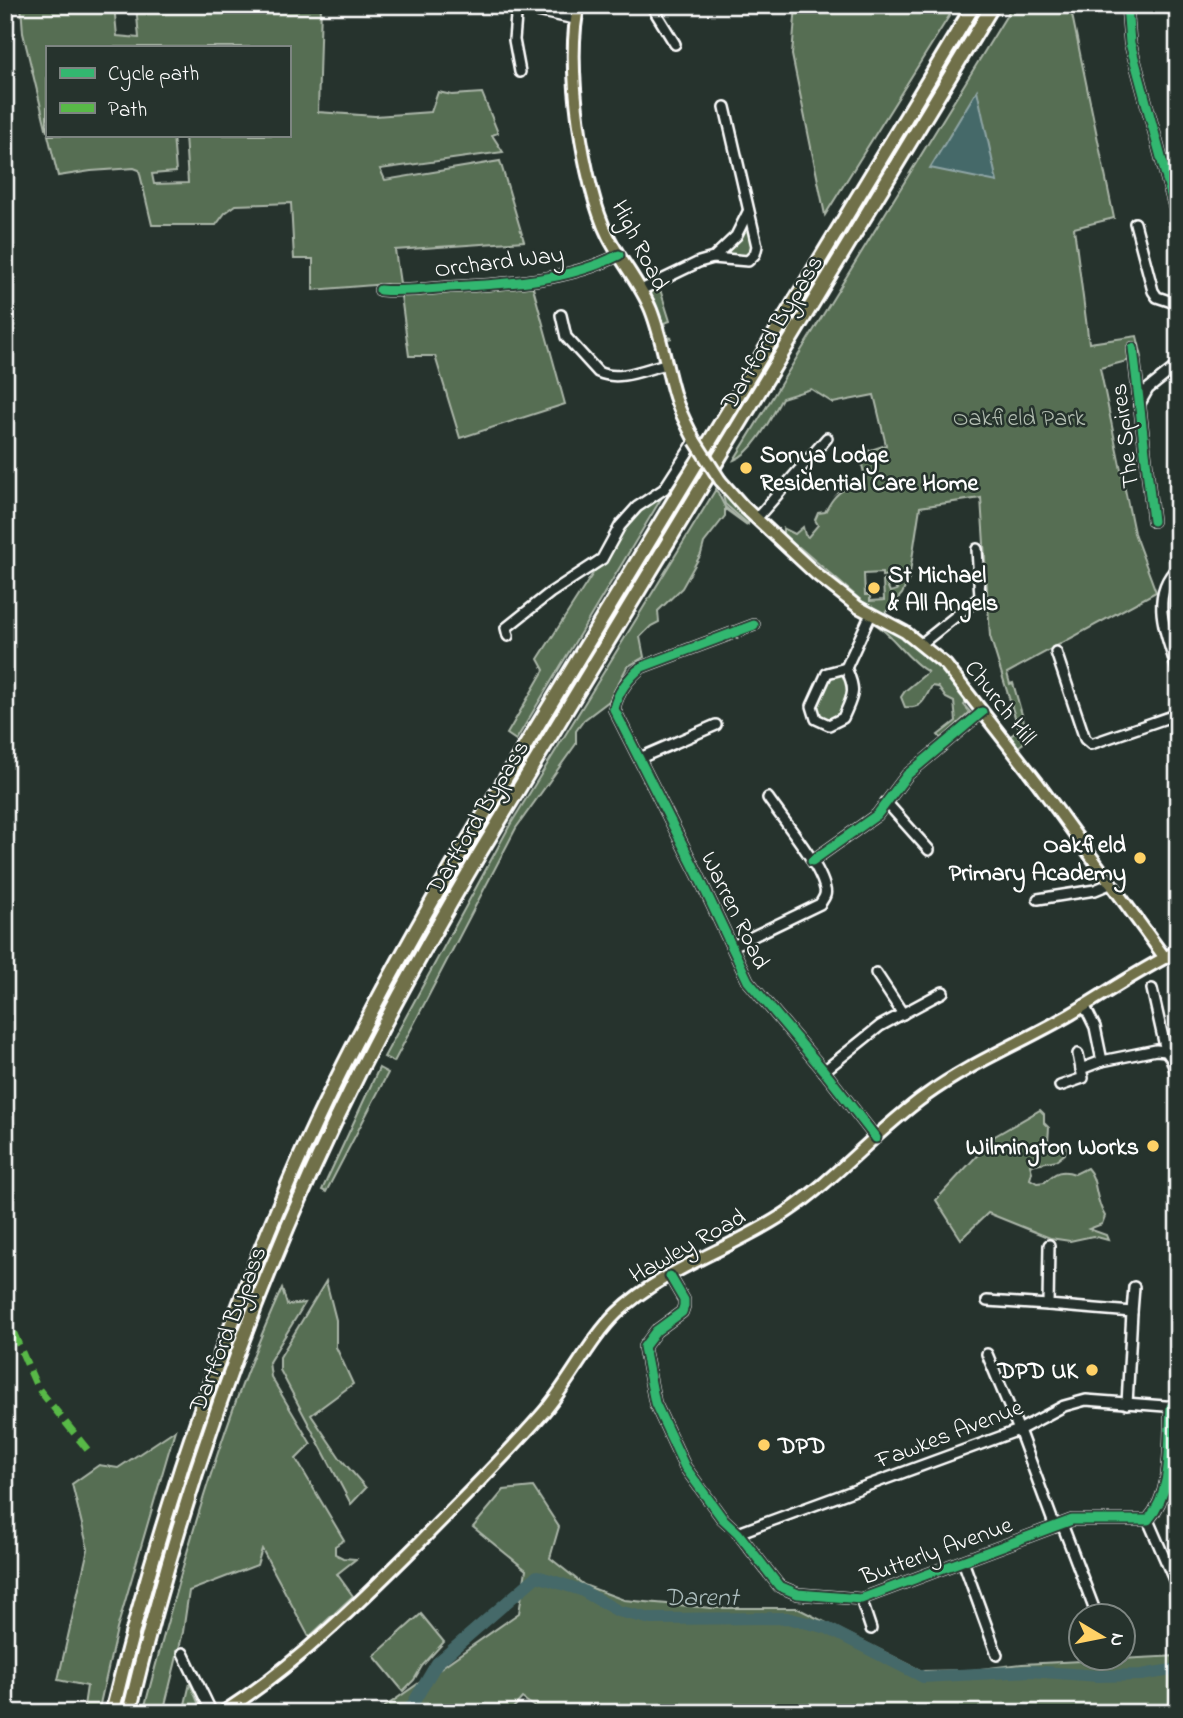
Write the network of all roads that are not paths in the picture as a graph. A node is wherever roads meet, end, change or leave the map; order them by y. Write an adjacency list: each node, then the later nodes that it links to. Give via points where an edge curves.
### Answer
1 (579, 5): 7 (main road, High Road)
2 (651, 5): 8 (street)
3 (974, 5): 84 (highway, Dartford Bypass, via 452,867 343,1068 290,1180 200,1408 151,1562)
4 (993, 5): 85 (highway, Dartford Bypass, via 481,851 358,1075 284,1237 217,1410)
5 (1127, 5): 11 (street, via 1130,43)
6 (510, 6): 7 (street); 9 (street, via 516,16 513,40)
7 (575, 19): 15 (main road, High Road, via 577,112 598,214)
8 (675, 44)
9 (520, 72)
10 (725, 107): 12 (street)
11 (1175, 203): 13 (street)
12 (748, 212): 16 (street, via 736,236); 16 (street, via 757,244 753,257 745,261)
13 (1178, 220)
14 (1135, 223): 19 (street, via 1153,291)
15 (619, 255): 17 (main road, High Road); 18 (street, Orchard Way, via 595,267 534,280 404,292)
16 (713, 258): 17 (street)
17 (643, 289): 22 (main road, High Road)
18 (380, 290)
19 (1178, 304)
20 (561, 315): 22 (street, via 566,337 598,372 615,377)
21 (1133, 348): 24 (street, The Spires)
22 (666, 364): 26 (main road, High Road)
23 (1178, 365): 24 (street, The Spires, via 1148,389)
24 (1139, 405): 28 (street, The Spires)
25 (827, 438): 27 (street)
26 (695, 441): 27 (main road, High Road, bridge, via 720,480); 33 (street, via 664,489 637,507 620,527 602,559 506,628)
27 (756, 519): 31 (main road, Church Hill, via 816,574)
28 (1153, 521)
29 (977, 549): 34 (street, via 980,597)
30 (1178, 567): 37 (street, via 1168,577 1160,611)
31 (871, 614): 34 (main road, Church Hill); 36 (street)
32 (754, 625): 41 (street, Warren Road, via 642,667 632,676 614,709)
33 (508, 636)
34 (921, 644): 38 (main road, Church Hill, via 946,665)
35 (1056, 652): 39 (street, via 1085,739 1091,744)
36 (846, 668): 36 (street, via 854,685 852,696 843,718 829,725 816,719 812,706 827,673)
37 (1178, 673)
38 (982, 712): 43 (street, via 907,775); 46 (main road, Church Hill)
39 (1178, 714)
40 (716, 725): 41 (street)
41 (640, 758): 48 (street, Warren Road)
42 (768, 798): 45 (street)
43 (886, 802): 44 (street); 45 (street, via 877,815)
44 (929, 850)
45 (811, 860): 48 (street, via 825,887 820,904)
46 (1112, 883): 47 (street); 50 (main road, Church Hill)
47 (1038, 899)
48 (733, 946): 60 (street, Warren Road, via 748,981)
49 (1178, 951): 50 (main road, Hawley Road)
50 (1165, 958): 54 (main road, Hawley Road)
51 (876, 973): 55 (street)
52 (1152, 989): 56 (street)
53 (943, 992): 55 (street)
54 (1084, 1005): 58 (street, via 1095,1027); 63 (main road, Hawley Road, via 951,1078)
55 (903, 1014): 60 (street, via 880,1026)
56 (1166, 1051): 58 (street); 61 (street)
57 (1078, 1054): 59 (street)
58 (1102, 1061): 59 (street)
59 (1081, 1069): 62 (street, via 1083,1078)
60 (824, 1071): 63 (street, Warren Road)
61 (1178, 1080)
62 (1060, 1086)
63 (876, 1138): 65 (main road, Hawley Road, via 829,1180 761,1229)
64 (1049, 1245): 68 (street)
65 (670, 1276): 76 (street, Butterly Avenue, via 684,1300 682,1312 656,1331 644,1347 655,1404 685,1467 722,1518); 87 (main road, Hawley Road, via 644,1289 614,1315 545,1410 392,1571 321,1640)
66 (1135, 1287): 69 (street)
67 (987, 1301): 68 (street)
68 (1048, 1305): 69 (street)
69 (1132, 1312): 71 (street)
70 (987, 1354): 73 (street)
71 (1127, 1404): 72 (street, Fawkes Avenue); 73 (street, Fawkes Avenue, via 1086,1400 1059,1408)
72 (1174, 1407): 74 (street, via 1162,1501)
73 (1019, 1430): 75 (street); 76 (street, Fawkes Avenue)
74 (1148, 1520): 75 (street, Butterly Avenue, via 1072,1520); 78 (street)
75 (1059, 1526): 77 (street, Butterly Avenue); 80 (street)
76 (738, 1532): 79 (street, Butterly Avenue, via 779,1586 798,1594)
77 (962, 1562): 79 (street, Butterly Avenue); 83 (street)
78 (1178, 1589)
79 (861, 1599): 81 (street)
80 (1091, 1602)
81 (871, 1629)
82 (183, 1653): 86 (street)
83 (997, 1655)
84 (112, 1713)
85 (129, 1713)
86 (212, 1713)
87 (222, 1713)

